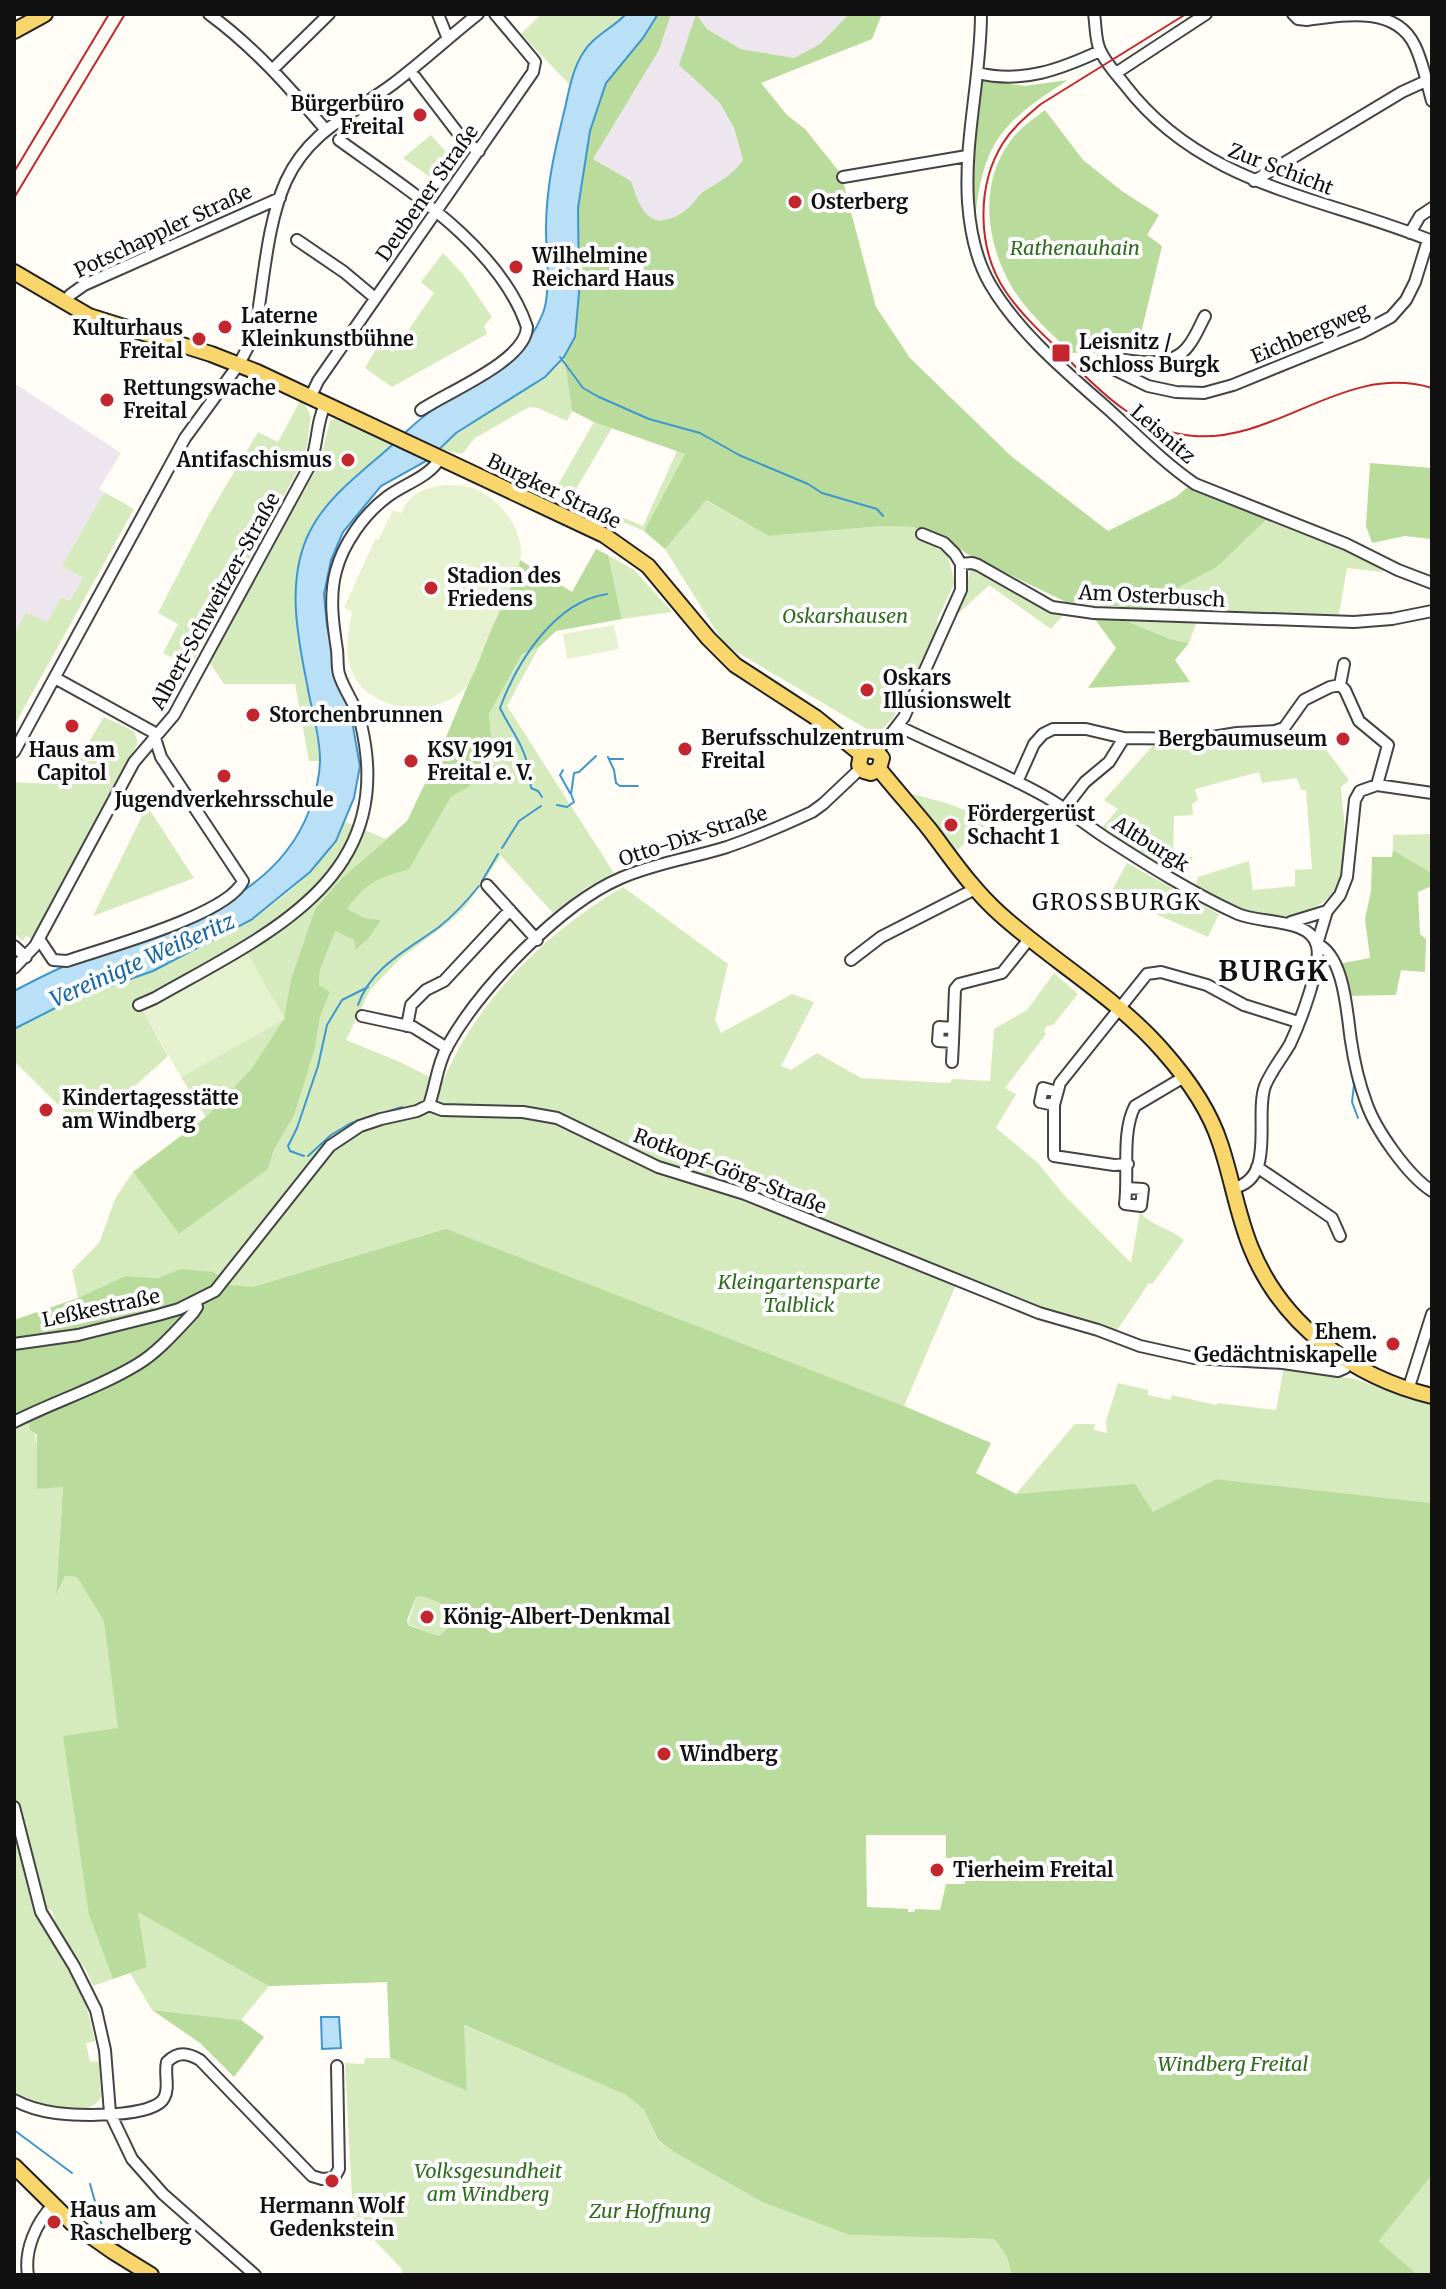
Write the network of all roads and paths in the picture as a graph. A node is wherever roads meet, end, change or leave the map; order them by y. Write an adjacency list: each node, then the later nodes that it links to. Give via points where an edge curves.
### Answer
1 (45, 14): 11 (main road)
2 (209, 14): 14 (street)
3 (329, 14): 14 (street)
4 (438, 14): 12 (street)
5 (478, 14): 12 (street)
6 (495, 14): 22 (street, Deubener Straße, via 532,58 534,68)
7 (981, 14): 15 (street, Leisnitz)
8 (1094, 14): 13 (street, Zur Schicht)
9 (1206, 14): 16 (street)
10 (1293, 14): 18 (street, via 1307,20 1362,14 1394,23 1416,47)
11 (14, 31)
12 (448, 39): 20 (street)
13 (1100, 51): 15 (street, via 1042,74 1004,78); 16 (street, Zur Schicht)
14 (273, 69): 20 (street)
15 (978, 73): 23 (street, Leisnitz)
16 (1116, 73): 25 (street, Zur Schicht, via 1151,116 1180,140)
17 (415, 77): 22 (street, via 464,141)
18 (1426, 81): 19 (street); 25 (street)
19 (1432, 101)
20 (325, 129): 26 (street, via 296,162)
21 (339, 140): 28 (street)
22 (479, 151): 28 (street, Deubener Straße)
23 (967, 156): 24 (street); 43 (street, Leisnitz, via 973,237 990,286 1012,316 1096,399 1195,484)
24 (843, 177)
25 (1254, 181): 29 (street, Zur Schicht)
26 (280, 198): 34 (street, Potschappler Straße, via 84,285); 36 (street, via 256,325)
27 (1432, 208): 29 (street)
28 (435, 211): 33 (street, Deubener Straße); 39 (street, via 494,270 527,333 504,361)
29 (1410, 233): 31 (street, Zur Schicht)
30 (297, 240): 33 (street)
31 (1430, 241): 35 (street, Eichbergweg, via 1406,300 1391,317 1233,385 1204,393 1176,392 1148,386 1103,364 1109,357 1145,363 1174,357 1190,345)
32 (14, 272): 34 (main road, Burgker Straße)
33 (375, 298): 37 (street, Deubener Straße)
34 (65, 303): 36 (main road, Burgker Straße, via 89,316)
35 (1205, 316)
36 (239, 364): 37 (main road, Burgker Straße); 46 (street, via 185,438)
37 (311, 396): 38 (main road, Burgker Straße)
38 (326, 403): 40 (main road, Burgker Straße); 49 (street, Albert-Schweitzer-Straße, via 310,465)
39 (421, 410)
40 (438, 456): 53 (main road, Burgker Straße, via 623,548 662,580 735,665 815,717); 72 (street, via 434,467 376,507 345,547 336,572 331,602 339,675 361,723 367,779 362,826 343,864 317,894 272,929)
41 (922, 534): 42 (street, via 944,543)
42 (961, 564): 44 (street, Am Osterbusch, via 978,565 1052,607 1094,613 1354,622); 48 (street, via 961,590)
43 (1432, 583)
44 (1432, 611)
45 (1344, 664): 47 (street)
46 (55, 678): 49 (street); 51 (street)
47 (1340, 685): 50 (street, via 1304,700 1284,728 1275,731 1200,739); 56 (street, via 1359,721 1388,745)
48 (898, 726): 52 (street); 55 (street, Altburgk)
49 (157, 738): 65 (street, Albert-Schweitzer-Straße, via 134,762); 65 (street, via 161,757 243,881 239,890 188,919 67,961 53,960)
50 (1124, 738): 55 (street, via 1086,729 1053,729 1030,748); 58 (street, via 1109,762)
51 (14, 752)
52 (877, 752): 53 (main road, via 867,750); 54 (main road)
53 (861, 761): 54 (main road, via 871,773); 66 (street, Otto-Dix-Straße, via 823,804 728,846 609,883)
54 (879, 769): 60 (main road)
55 (1017, 782): 58 (street, Altburgk)
56 (1377, 785): 57 (street); 62 (street, via 1360,791 1355,800 1347,877)
57 (1432, 793)
58 (1064, 809): 63 (street, Altburgk, via 1196,893 1256,920)
59 (487, 885): 61 (street)
60 (975, 889): 64 (main road); 70 (street, via 881,937)
61 (510, 910): 66 (street); 76 (street, via 444,981 411,1005)
62 (1327, 911): 63 (street); 67 (street)
63 (1288, 923): 67 (street, Altburgk, via 1313,935)
64 (1030, 938): 73 (main road); 78 (street, via 1002,973 955,989 953,1028 939,1027 938,1041 953,1042)
65 (39, 939): 69 (street, Albert-Schweitzer-Straße)
66 (537, 940): 77 (street, Otto-Dix-Straße, via 475,1005)
67 (1317, 944): 75 (street); 85 (street, via 1326,949 1342,984 1351,1043 1371,1114 1414,1177)
68 (14, 946): 69 (street)
69 (26, 957): 71 (street, Albert-Schweitzer-Straße)
70 (851, 960)
71 (14, 968)
72 (139, 1005)
73 (1119, 1009): 75 (street, via 1147,974 1161,972); 79 (main road); 81 (street, via 1063,1077 1054,1105 1054,1156)
74 (362, 1016): 76 (street)
75 (1298, 1022): 82 (street, via 1265,1087)
76 (407, 1026): 77 (street)
77 (447, 1048): 80 (street, Otto-Dix-Straße)
78 (952, 1062)
79 (1184, 1077): 81 (street, via 1135,1106); 84 (main road, via 1219,1140)
80 (429, 1105): 87 (street, Rotkopf-Görg-Straße, via 360,1126 330,1146 215,1291); 90 (street, Rotkopf-Görg-Straße, via 546,1115 658,1167 745,1194 1039,1313 1140,1346 1194,1358 1338,1371)
81 (1128, 1164): 83 (street)
82 (1257, 1167): 84 (street, via 1250,1180); 86 (street, via 1332,1218)
83 (1127, 1188)
84 (1233, 1188): 90 (main road, via 1251,1249 1275,1293 1312,1335)
85 (1432, 1191)
86 (1340, 1236)
87 (195, 1302): 89 (street, Leßkestraße, via 78,1335); 93 (street, Rotkopf-Görg-Straße, via 193,1313 141,1363)
88 (1432, 1314): 91 (street)
89 (14, 1344)
90 (1349, 1362): 91 (main road)
91 (1408, 1390): 92 (main road)
92 (1432, 1396)
93 (14, 1422)
94 (14, 1807): 97 (street, via 41,1912 96,2010)
95 (337, 2066): 97 (street, via 339,2169 334,2178 312,2176 191,2055 182,2053 167,2062 166,2095 157,2106)
96 (14, 2100): 97 (street, via 52,2113)
97 (110, 2113): 102 (street, via 139,2168)
98 (14, 2166): 99 (main road)
99 (53, 2205): 100 (main road); 101 (street, via 37,2224)
100 (143, 2273)
101 (28, 2275)
102 (255, 2275)

